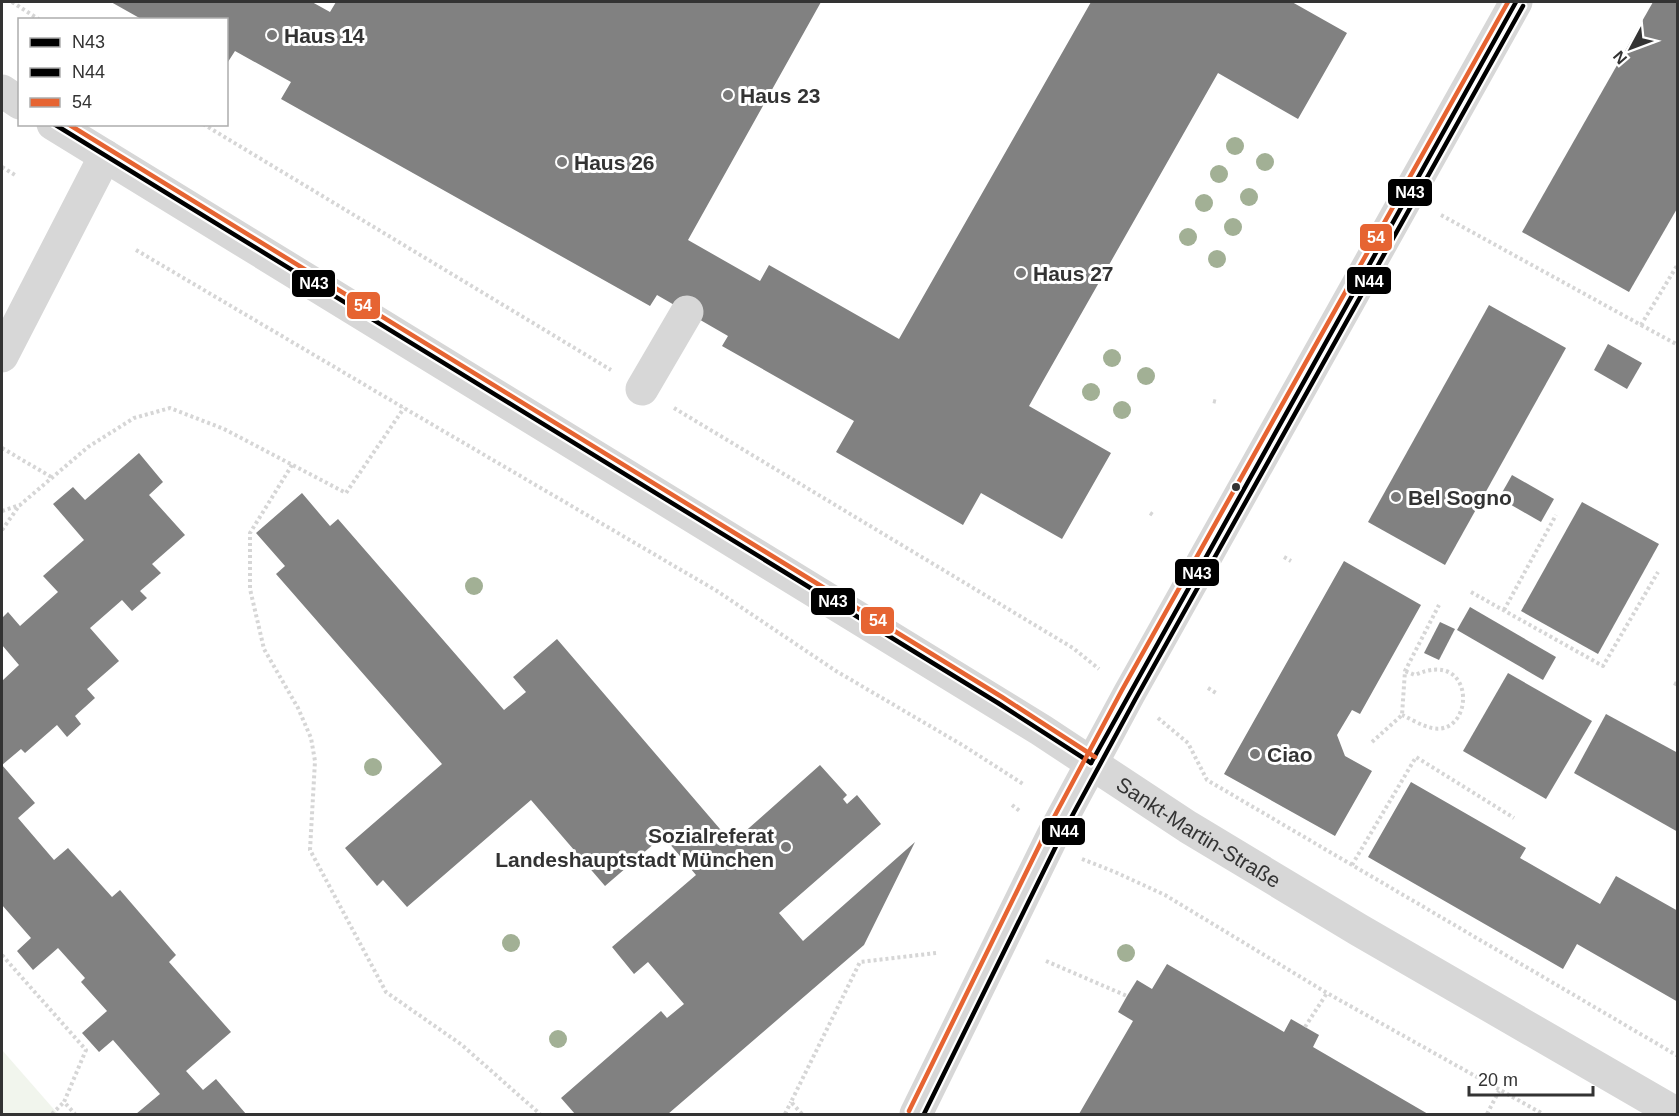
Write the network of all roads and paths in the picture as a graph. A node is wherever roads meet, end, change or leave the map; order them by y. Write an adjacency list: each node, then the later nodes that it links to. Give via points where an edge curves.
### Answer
1 (12, 2): 3 (path)
2 (1516, 2): 10 (street)
3 (37, 18)
4 (2, 92): 5 (street)
5 (18, 102)
6 (56, 126): 7 (street, Sankt-Martin-Straße)
7 (105, 156): 16 (street); 38 (street, Sankt-Martin-Straße)
8 (2, 167): 9 (path)
9 (15, 175)
10 (1407, 196): 14 (path); 38 (street)
11 (136, 249): 18 (path)
12 (1677, 264): 14 (path)
13 (687, 312): 17 (street)
14 (1641, 325): 15 (path)
15 (1677, 345)
16 (2, 356)
17 (642, 389)
18 (404, 408): 20 (path, via 346,493); 39 (path, via 717,591 836,671)
19 (2, 448): 21 (path)
20 (292, 465): 21 (path, via 225,429 170,408 134,418 88,447); 55 (path, via 250,533 250,589 264,649 311,738 315,761 310,850 386,992 462,1046)
21 (52, 478): 22 (path)
22 (20, 505): 23 (path); 25 (path)
23 (2, 511)
24 (1556, 515): 31 (path)
25 (2, 530)
26 (1284, 557): 27 (path)
27 (1291, 561)
28 (1658, 572): 31 (path, via 1603,666)
29 (1472, 592): 31 (path)
30 (1438, 605): 32 (path)
31 (1504, 610)
32 (1405, 671): 35 (path); 35 (path, via 1415,675 1428,669 1451,673 1464,693 1464,704 1458,717 1440,728 1433,729)
33 (1208, 688): 34 (path)
34 (1216, 693)
35 (1402, 715): 36 (path)
36 (1372, 742)
37 (1188, 743): 41 (path, via 1207,780)
38 (1091, 763): 58 (street); 61 (street, Sankt-Martin-Straße, via 1301,896)
39 (1023, 784)
40 (1514, 818): 41 (path, via 1416,757)
41 (1352, 865): 49 (path)
42 (1115, 872): 46 (path, via 1165,895)
43 (936, 953): 52 (path, via 860,962)
44 (2, 955): 51 (path, via 86,1050)
45 (1046, 961): 47 (path)
46 (1327, 993): 48 (path); 50 (path)
47 (1127, 996)
48 (1305, 1027)
49 (1677, 1056)
50 (1499, 1091): 59 (path); 60 (path)
51 (64, 1102): 53 (path); 54 (path)
52 (791, 1102): 56 (path); 57 (path)
53 (52, 1114)
54 (75, 1114)
55 (540, 1114)
56 (785, 1114)
57 (802, 1114)
58 (916, 1114)
59 (1486, 1114)
60 (1543, 1114)
61 (1677, 1114)

